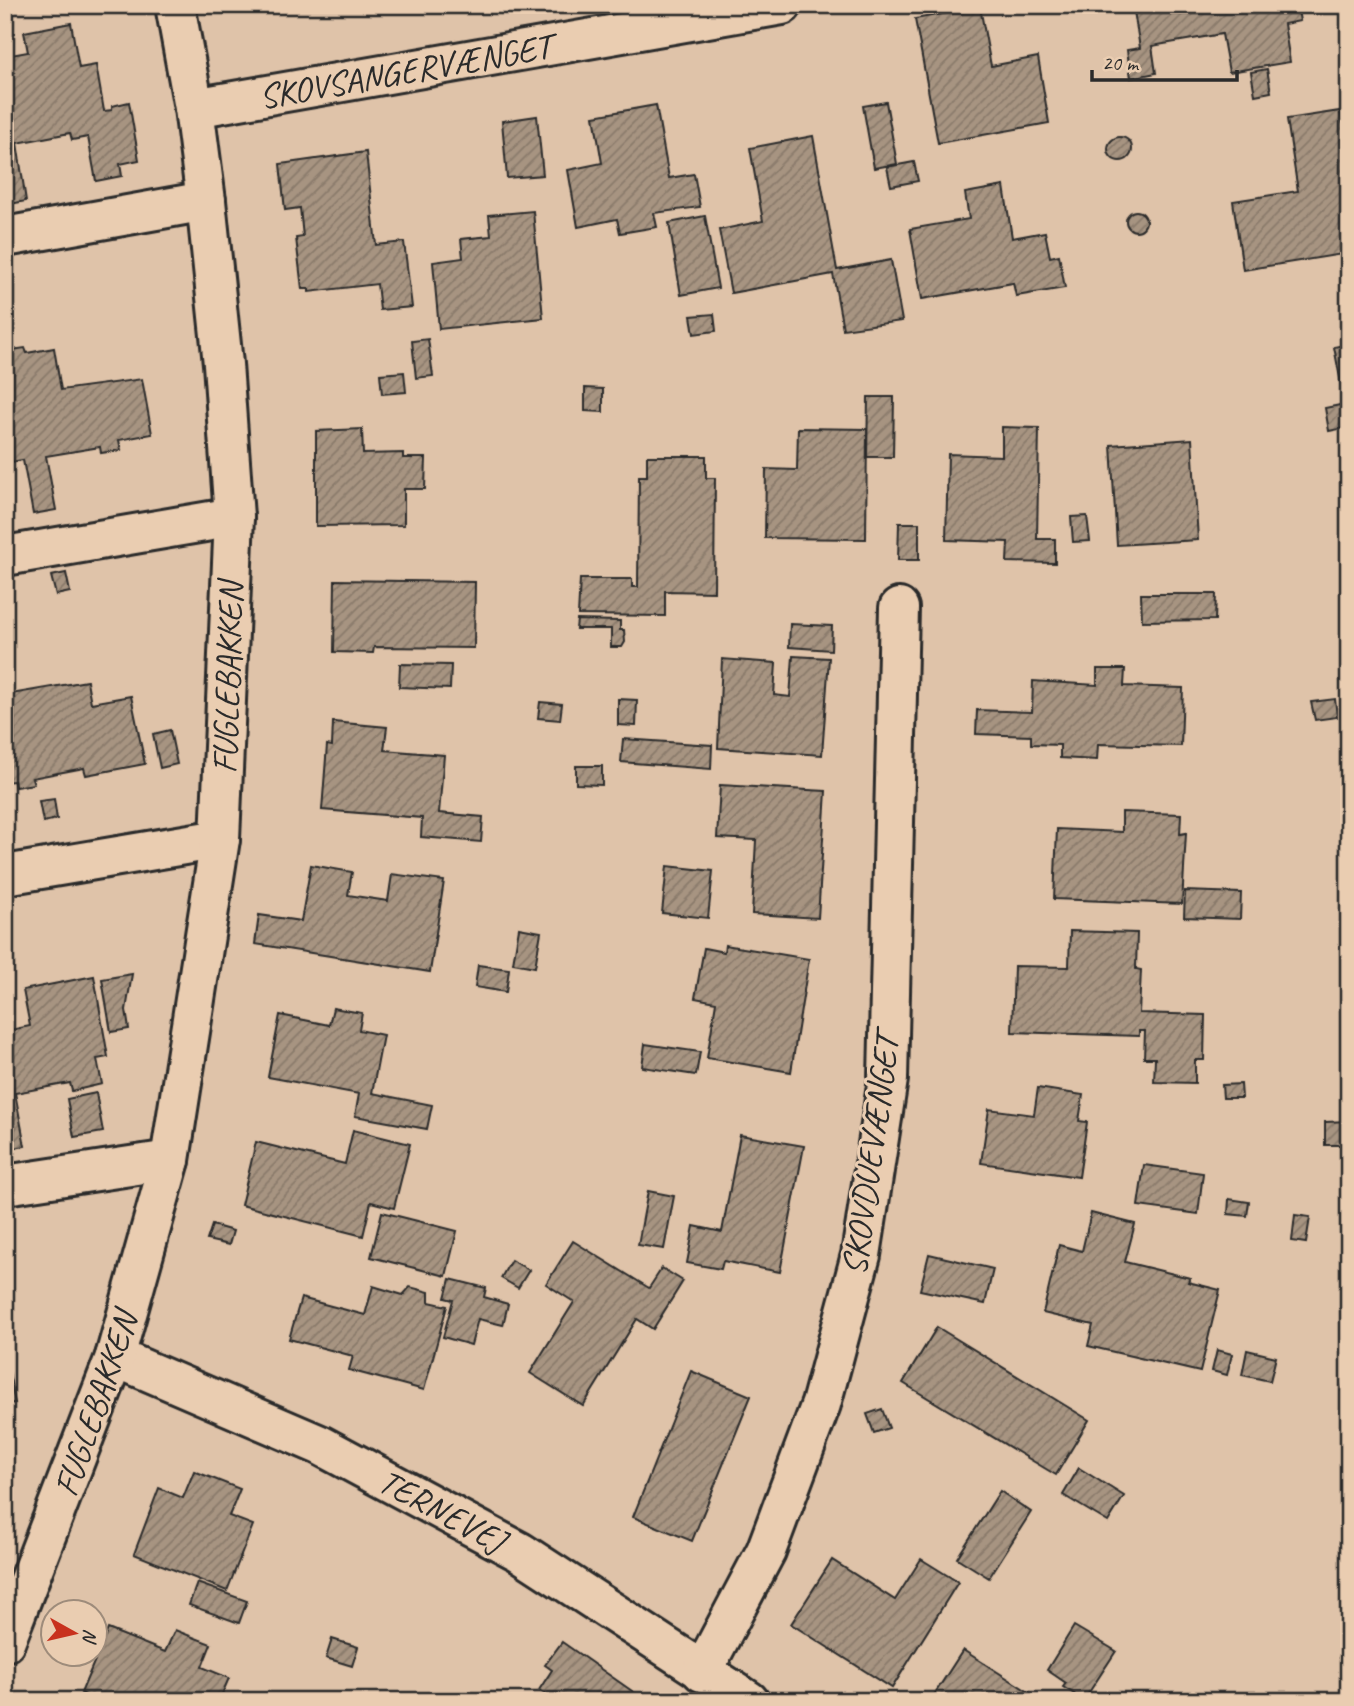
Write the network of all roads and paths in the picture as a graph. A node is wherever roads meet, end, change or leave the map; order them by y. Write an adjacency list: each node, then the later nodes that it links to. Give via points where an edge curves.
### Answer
1 (175, 5): 3 (street, FUGLEBAKKEN)
2 (782, 5): 3 (street, SKOVSANGERVÆNGET)
3 (194, 108): 4 (street, FUGLEBAKKEN)
4 (206, 201): 5 (street); 6 (street, FUGLEBAKKEN)
5 (5, 237)
6 (233, 517): 7 (street); 9 (street, FUGLEBAKKEN)
7 (5, 556)
8 (899, 608): 15 (street, SKOVDUEVÆNGET, via 888,1079 861,1255 821,1404 766,1551)
9 (220, 839): 10 (street); 11 (street, FUGLEBAKKEN)
10 (5, 875)
11 (170, 1160): 12 (street); 13 (street, FUGLEBAKKEN)
12 (5, 1185)
13 (116, 1357): 14 (street, FUGLEBAKKEN); 15 (street, TERNEVEJ, via 320,1445 520,1552)
14 (5, 1642)
15 (702, 1672): 16 (street, TERNEVEJ)
16 (749, 1701)

